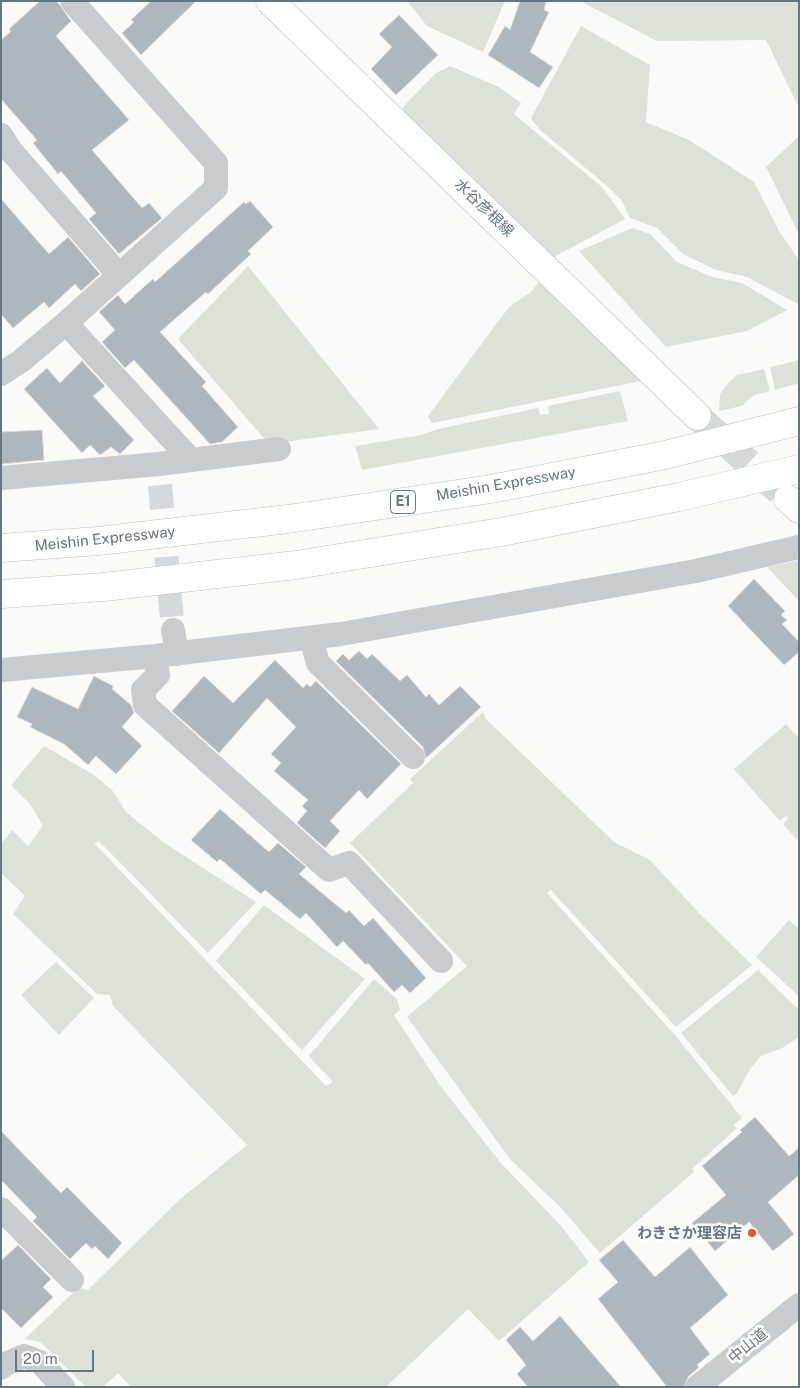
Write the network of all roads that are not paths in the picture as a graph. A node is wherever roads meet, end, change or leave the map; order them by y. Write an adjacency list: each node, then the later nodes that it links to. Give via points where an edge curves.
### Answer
1 (270, 1): 7 (main road, 水谷彦根線)
2 (84, 5): 4 (street, via 216,163 216,188)
3 (1, 135): 4 (street, via 11,151)
4 (120, 275): 5 (street)
5 (66, 323): 6 (street, via 22,361); 10 (street)
6 (1, 374)
7 (697, 416)
8 (799, 421): 14 (main road, Meishin Expressway / E1, via 665,455 491,489 98,541)
9 (279, 448): 10 (street)
10 (190, 459): 12 (street, via 159,475)
11 (799, 469): 15 (main road, via 679,497 501,532 316,562 104,587)
12 (1, 478)
13 (799, 547): 17 (street, via 686,572)
14 (1, 548)
15 (1, 594)
16 (173, 630): 18 (street)
17 (311, 638): 18 (street); 20 (street, via 318,663)
18 (166, 655): 19 (street); 21 (street, via 158,675 143,690 145,705 329,870 349,863)
19 (1, 670)
20 (413, 757)
21 (441, 961)
22 (1, 1209): 23 (street)
23 (72, 1280)
24 (799, 1305): 27 (street, 中山道)
25 (3, 1364): 26 (street, via 24,1356 40,1362)
26 (63, 1387)
27 (697, 1387)

